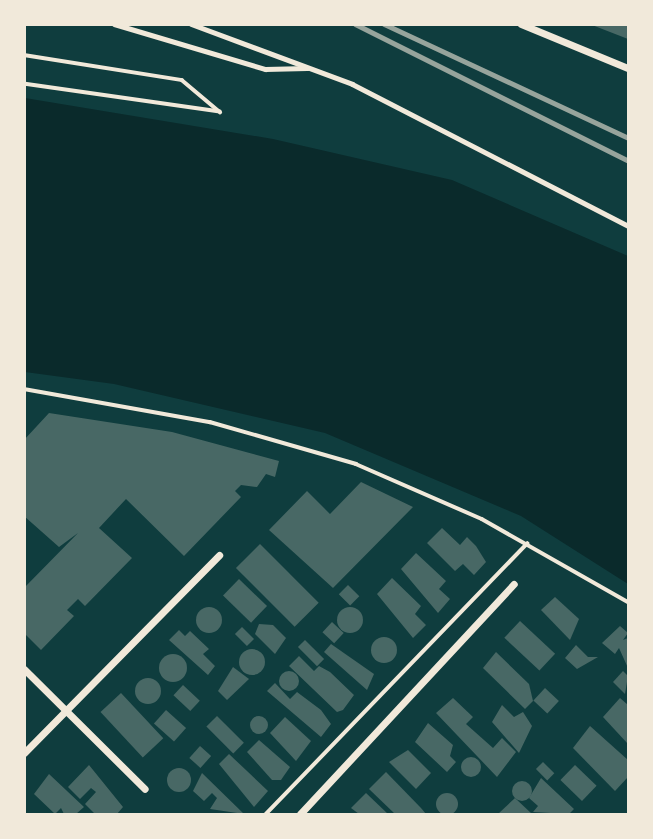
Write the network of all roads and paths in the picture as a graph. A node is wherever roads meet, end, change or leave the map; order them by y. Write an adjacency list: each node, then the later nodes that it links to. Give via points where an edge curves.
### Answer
1 (114, 24): 5 (lane, via 265,69)
2 (191, 24): 5 (lane)
3 (521, 24): 6 (street)
4 (24, 55): 7 (path, via 182,80 220,112)
5 (311, 67): 8 (lane)
6 (628, 68)
7 (24, 84)
8 (628, 226)
9 (24, 389): 10 (path, via 143,408 293,443 437,498)
10 (527, 543): 13 (path); 18 (path)
11 (219, 555): 15 (street)
12 (514, 584): 19 (street)
13 (628, 602)
14 (24, 669): 15 (street)
15 (67, 710): 16 (street); 17 (street)
16 (24, 753)
17 (145, 789)
18 (266, 814)
19 (300, 814)

